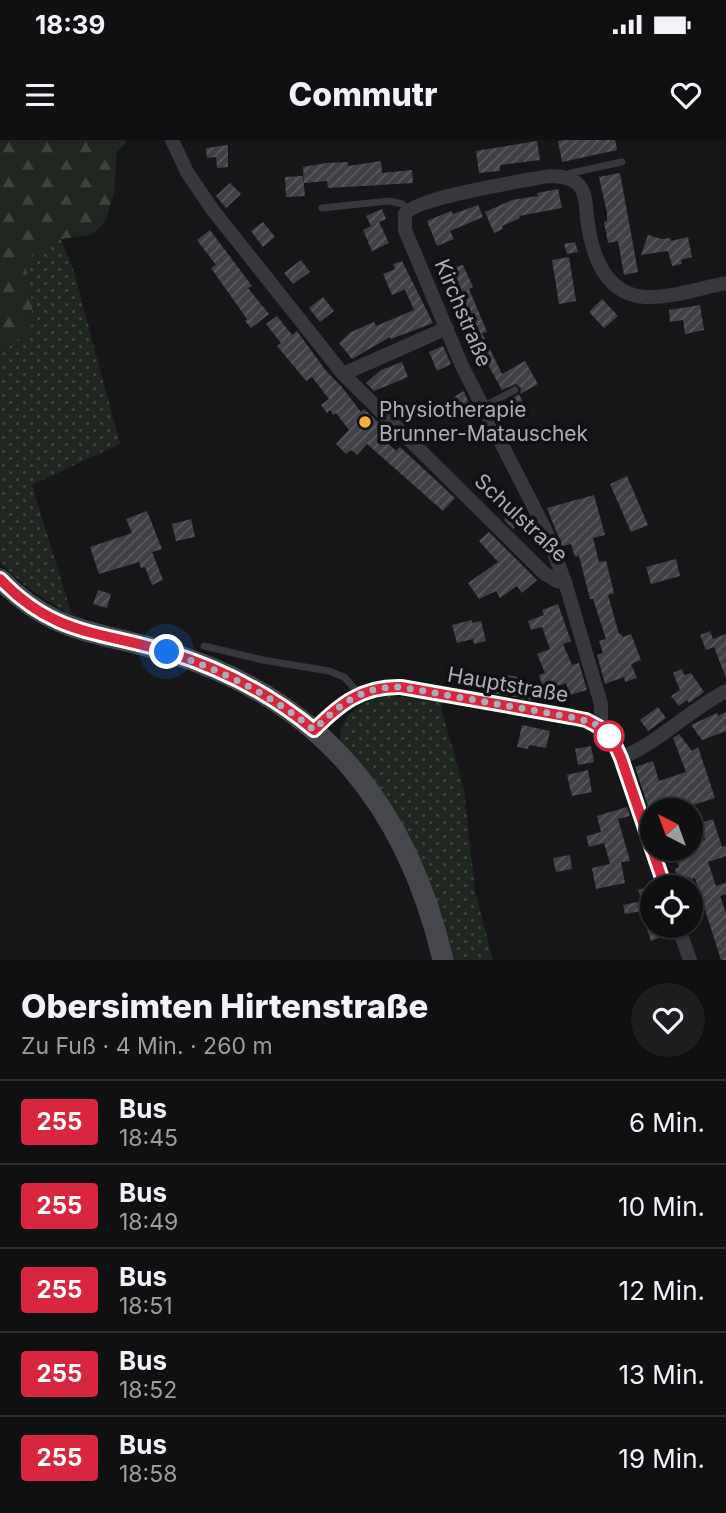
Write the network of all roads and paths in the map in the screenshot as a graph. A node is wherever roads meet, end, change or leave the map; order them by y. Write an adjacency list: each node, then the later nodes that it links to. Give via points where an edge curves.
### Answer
1 (172, 140): 8 (street, Schulstraße, via 212,209)
2 (622, 162): 3 (lane)
3 (566, 177): 5 (street, via 508,184 432,200); 6 (street, via 583,192 598,266 622,289 643,297)
4 (322, 208): 5 (lane, via 389,201)
5 (408, 210): 7 (street, Kirchstraße, via 405,230)
6 (726, 283)
7 (447, 328): 8 (street); 10 (street, Kirchstraße)
8 (343, 374): 12 (street, Schulstraße, via 544,573)
9 (515, 390): 10 (lane)
10 (482, 407): 12 (street, Kirchstraße, via 535,505)
11 (0, 579): 17 (main road, via 45,615 225,673 268,696)
12 (565, 582): 16 (street, Schulstraße, via 601,704)
13 (204, 646): 15 (lane, via 329,671 344,677)
14 (726, 691): 18 (street)
15 (360, 694): 16 (street, Hauptstraße, via 401,687 586,720); 17 (street, Hauptstraße)
16 (601, 728): 18 (street)
17 (314, 730): 21 (main road, via 362,781 400,838 423,890)
18 (621, 758): 19 (street)
19 (661, 875)
20 (682, 938): 22 (street)
21 (443, 960)
22 (690, 960)

